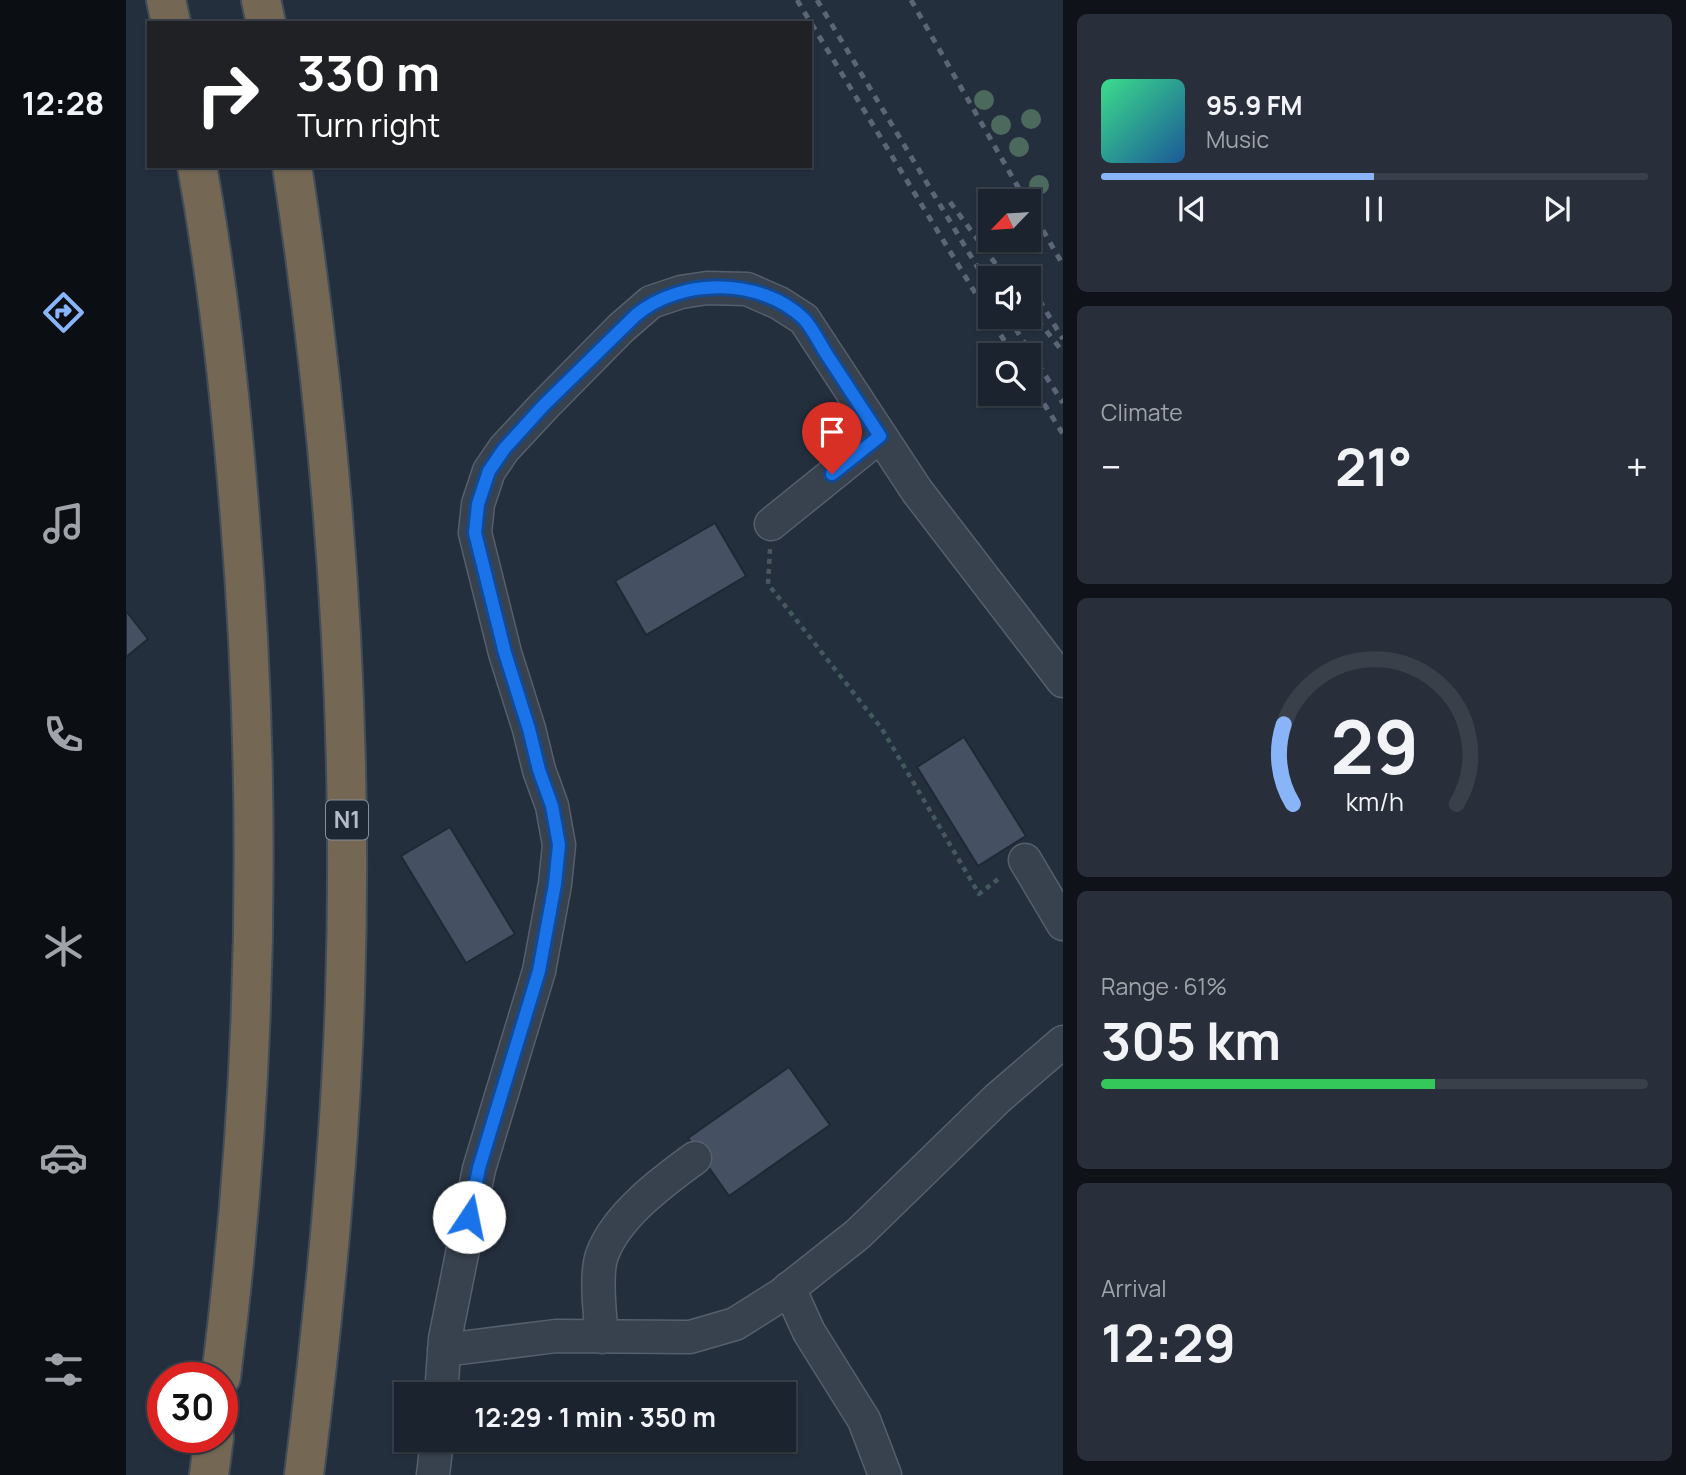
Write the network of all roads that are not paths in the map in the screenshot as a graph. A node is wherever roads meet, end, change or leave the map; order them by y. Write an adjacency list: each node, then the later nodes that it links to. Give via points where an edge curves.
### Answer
1 (166, 0): 3 (highway)
2 (261, 0): 4 (highway)
3 (171, 21)
4 (266, 21)
5 (197, 168): 17 (highway, via 233,435 253,748 250,1037 240,1205)
6 (292, 168): 22 (highway, N1, via 320,368 331,489 343,657 347,827 345,1008 336,1177)
7 (880, 436): 8 (street); 9 (street, via 916,491); 16 (street, via 804,320 747,289 708,288 651,302 544,405 489,471 475,533 559,845 539,971 479,1168)
8 (771, 524)
9 (1063, 681)
10 (1025, 860): 11 (street)
11 (1063, 924)
12 (1063, 1042): 14 (street, via 998,1098 858,1234)
13 (695, 1158): 15 (street, via 657,1185 631,1212 601,1256)
14 (789, 1288): 15 (street, via 735,1324 690,1337); 24 (street, via 809,1332 864,1420)
15 (602, 1337): 16 (street, via 556,1336)
16 (444, 1350): 18 (street)
17 (223, 1362)
18 (442, 1382)
19 (435, 1452): 23 (street)
20 (212, 1453): 21 (highway)
21 (209, 1475)
22 (304, 1475)
23 (432, 1475)
24 (885, 1475)

